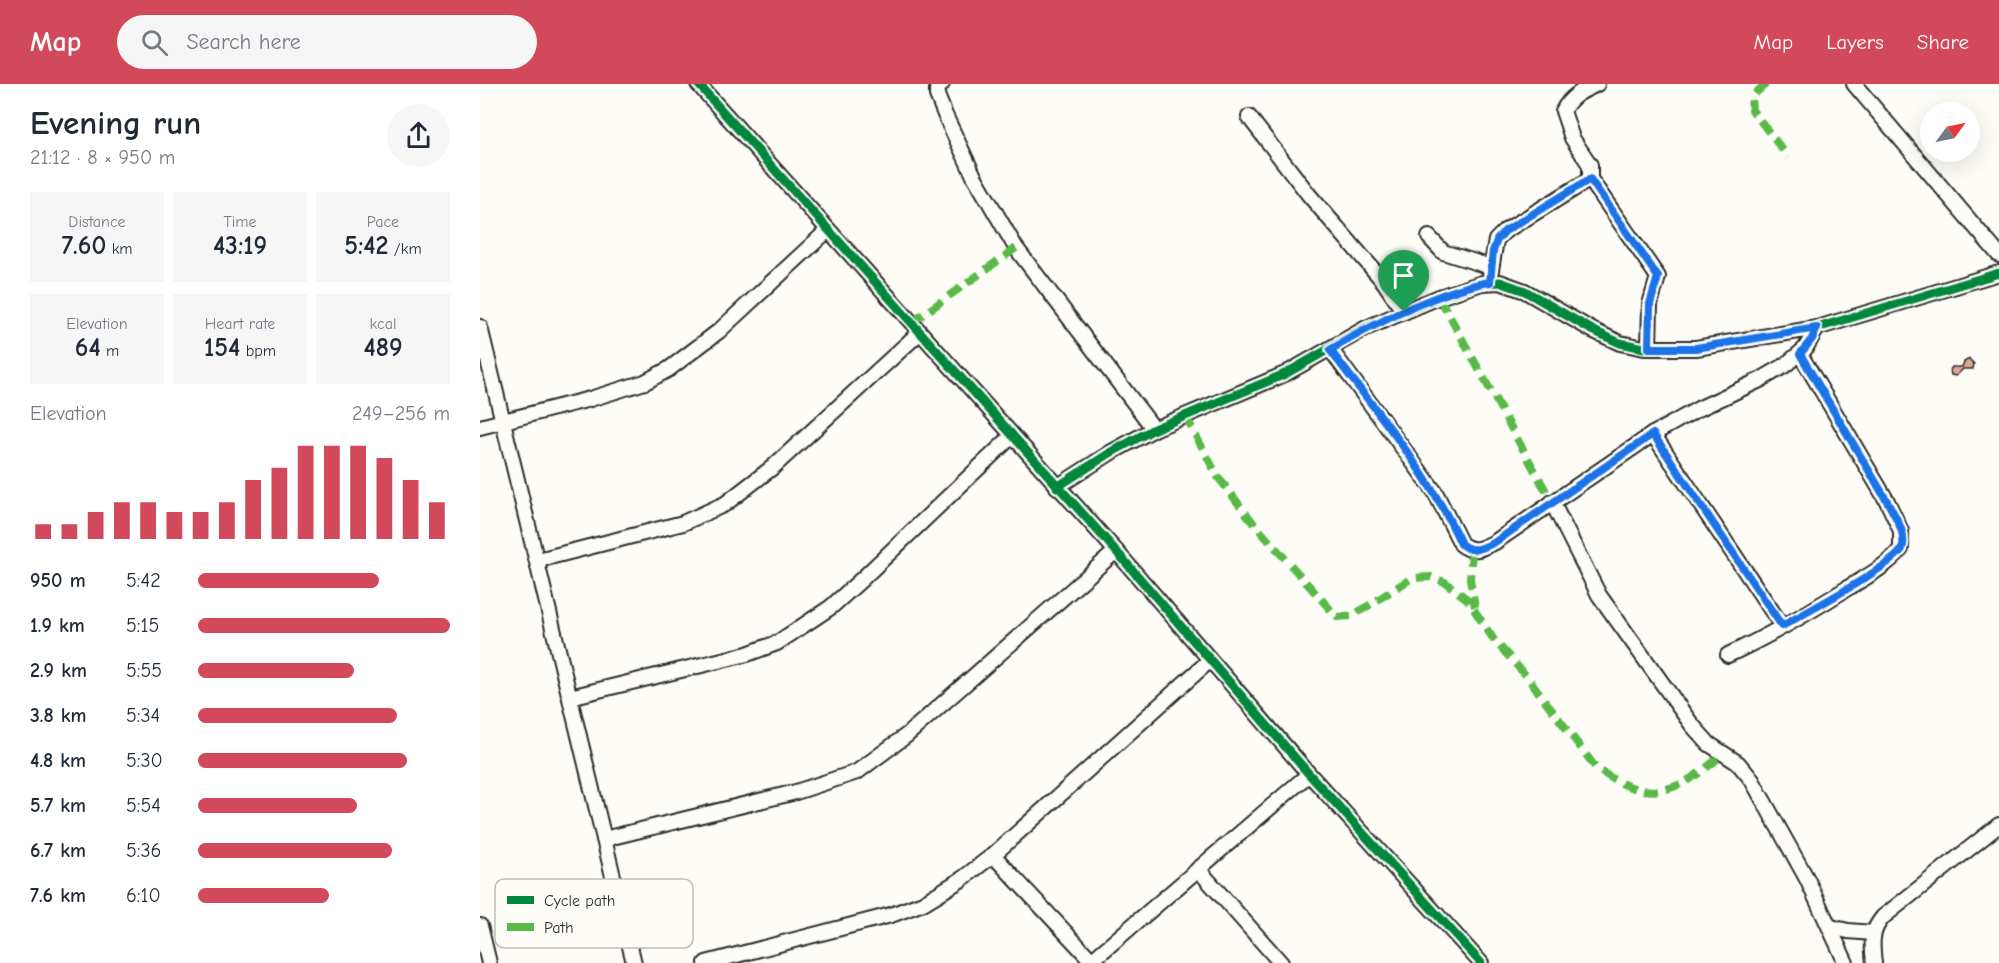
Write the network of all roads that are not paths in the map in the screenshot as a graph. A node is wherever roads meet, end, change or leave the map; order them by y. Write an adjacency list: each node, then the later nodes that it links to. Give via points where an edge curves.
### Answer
1 (698, 84): 7 (street)
2 (942, 84): 22 (street, via 937,89 942,108 974,176 1016,248)
3 (1597, 84): 6 (street, via 1577,93 1563,111 1572,138 1590,165)
4 (1854, 84): 9 (street)
5 (1249, 117): 13 (street, via 1384,282)
6 (1590, 179): 10 (street, via 1505,231 1497,240); 17 (street, via 1658,277 1650,304)
7 (828, 230): 16 (street); 20 (street, via 719,331 669,369 645,382)
8 (1429, 237): 10 (street, via 1443,252)
9 (1999, 255)
10 (1491, 267): 12 (street)
11 (1999, 273): 15 (street)
12 (1490, 282): 13 (street); 17 (street, via 1500,282 1534,296 1620,343)
13 (1404, 312): 18 (street, via 1366,328)
14 (480, 327): 20 (street)
15 (1817, 328): 17 (street, via 1696,348); 19 (street)
16 (920, 333): 24 (street); 28 (street, via 772,467 725,504 683,523)
17 (1649, 348)
18 (1330, 350): 22 (street, via 1285,374); 26 (street, via 1429,484 1467,549 1488,545)
19 (1800, 354): 23 (street, via 1760,380); 29 (street, via 1887,501 1903,541 1902,549 1873,572)
20 (502, 422): 21 (street); 28 (street)
21 (480, 427)
22 (1154, 429): 25 (street)
23 (1653, 434): 26 (street); 29 (street)
24 (1012, 436): 25 (street); 32 (street, via 831,607 777,642 747,654)
25 (1057, 487): 27 (street)
26 (1552, 502): 40 (street, via 1599,595 1680,709 1709,744 1738,763 1752,780)
27 (1116, 551): 31 (street); 35 (street, via 907,735 856,772 796,792)
28 (538, 560): 32 (street)
29 (1782, 626): 30 (street)
30 (1728, 655)
31 (1209, 661): 33 (street); 36 (street)
32 (570, 697): 35 (street)
33 (1309, 774): 37 (street); 48 (street)
34 (1999, 825): 41 (street, via 1895,906)
35 (604, 839): 38 (street)
36 (993, 855): 43 (street); 46 (street, via 923,903 891,915)
37 (1198, 868): 43 (street); 47 (street)
38 (614, 879)
39 (480, 926): 44 (street)
40 (1831, 927): 41 (street); 49 (street)
41 (1873, 933): 50 (street)
42 (630, 948): 45 (street)
43 (1092, 962)
44 (489, 963)
45 (634, 963)
46 (706, 963)
47 (1281, 963)
48 (1481, 963)
49 (1846, 963)
50 (1874, 963)

